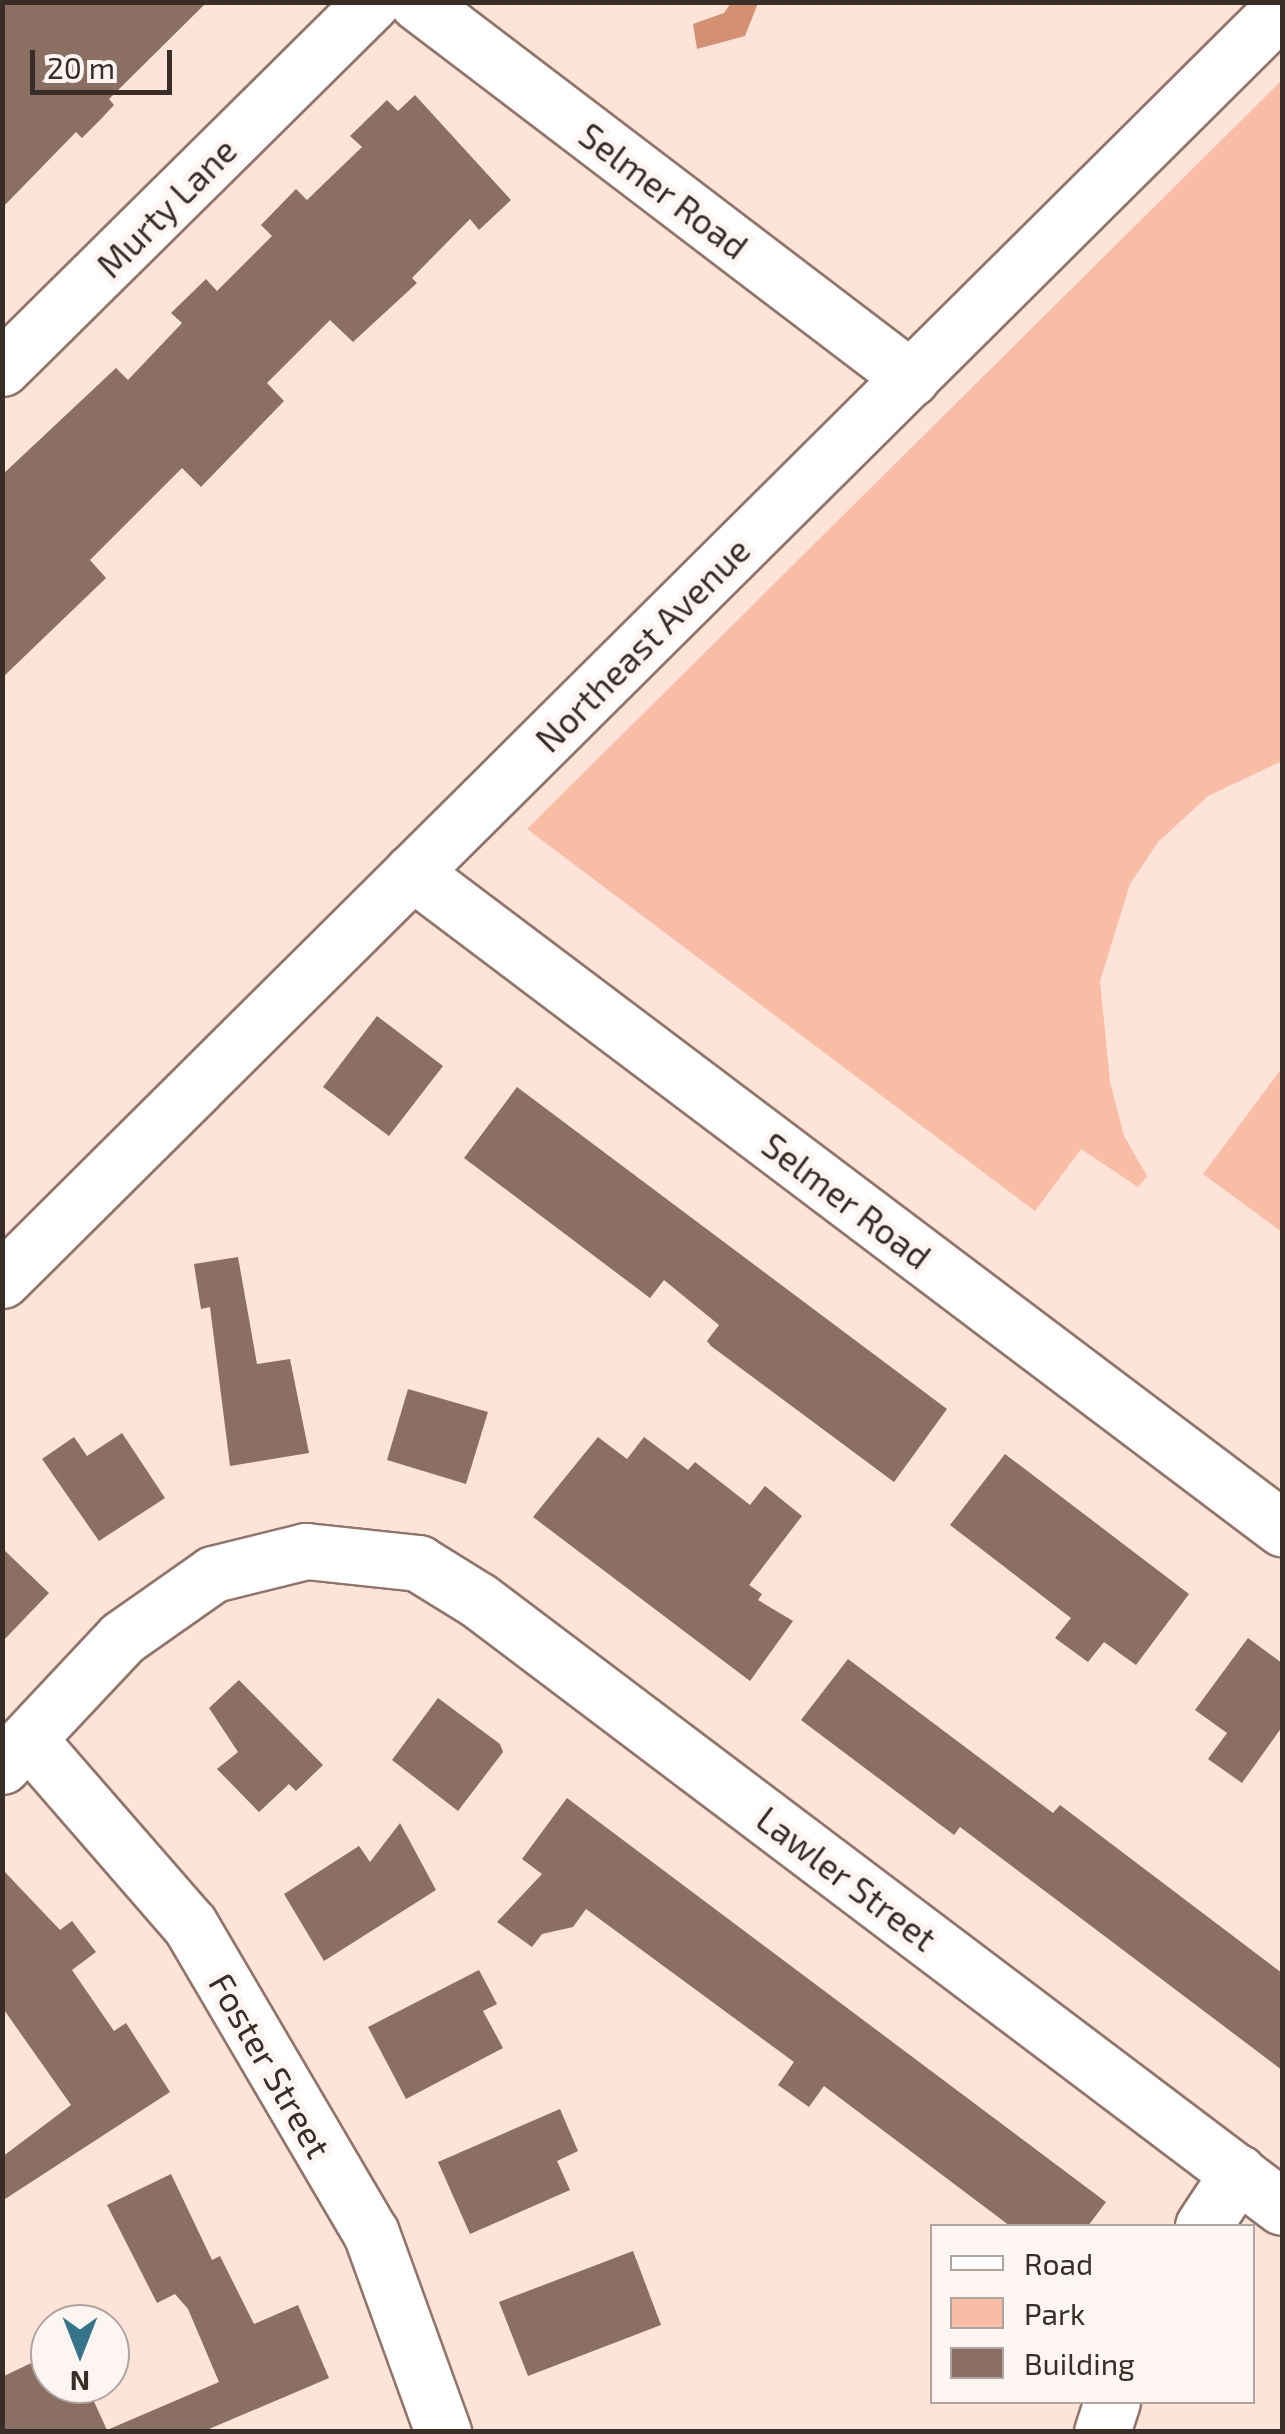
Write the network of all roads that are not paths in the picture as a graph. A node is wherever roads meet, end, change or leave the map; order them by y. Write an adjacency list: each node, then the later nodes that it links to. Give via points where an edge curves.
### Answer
1 (372, 2): 4 (street, Murty Lane)
2 (417, 2): 5 (street, Selmer Road)
3 (1282, 8): 5 (street, Northeast Avenue)
4 (2, 368)
5 (912, 378): 6 (street, Northeast Avenue)
6 (412, 872): 7 (street, Northeast Avenue); 8 (street, Selmer Road)
7 (2, 1280)
8 (1282, 1528)
9 (16, 1753): 10 (street, Lawler Street, via 122,1638 213,1574 306,1551 418,1562 478,1600); 14 (street, Foster Street, via 190,1926 371,2233)
10 (1238, 2173): 11 (street, Lawler Street); 12 (street)
11 (1282, 2207)
12 (1203, 2224)
13 (1111, 2404): 15 (street)
14 (443, 2432)
15 (1102, 2432)

